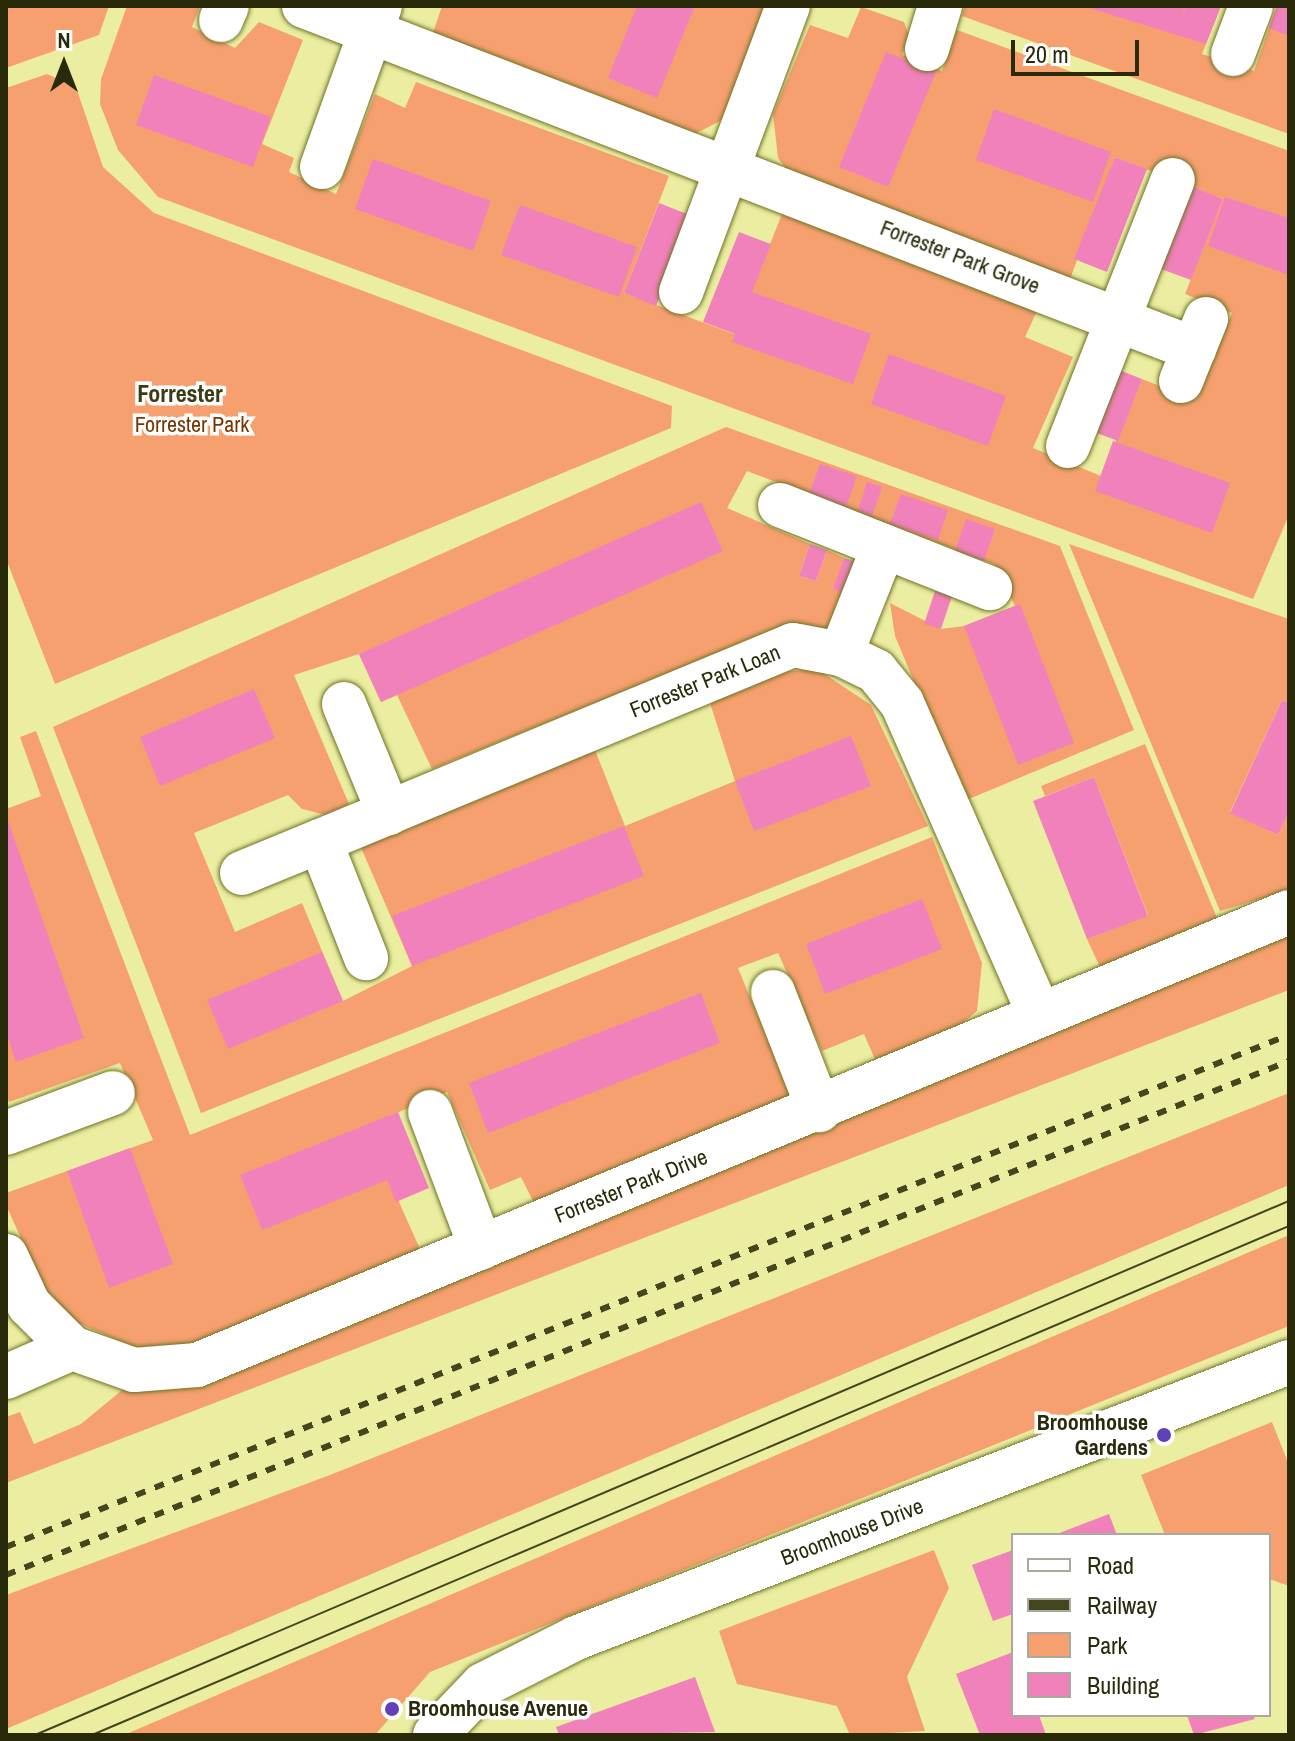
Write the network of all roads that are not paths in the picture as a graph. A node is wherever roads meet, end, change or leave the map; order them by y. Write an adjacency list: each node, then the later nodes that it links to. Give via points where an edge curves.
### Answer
1 (304, 6): 4 (street, Forrester Park Grove)
2 (788, 6): 6 (street)
3 (1251, 6): 5 (street)
4 (376, 18): 6 (street, Forrester Park Grove); 7 (street)
5 (1233, 54)
6 (726, 165): 9 (street); 10 (street, Forrester Park Grove)
7 (322, 167)
8 (1173, 180): 10 (street)
9 (681, 292)
10 (1119, 319): 11 (street, Forrester Park Grove); 12 (street)
11 (1194, 350)
12 (1068, 446)
13 (780, 505): 14 (street)
14 (884, 546): 15 (street); 16 (street)
15 (990, 588)
16 (841, 654): 18 (street, Forrester Park Loan, via 793,645); 24 (street, Forrester Park Loan, via 876,671 902,703)
17 (344, 704): 18 (street)
18 (389, 813): 19 (street, Forrester Park Loan)
19 (320, 841): 20 (street, Forrester Park Loan); 22 (street)
20 (242, 873)
21 (1289, 912): 24 (street, Forrester Park Drive)
22 (366, 958)
23 (773, 992): 26 (street)
24 (1038, 1012): 26 (street, Forrester Park Drive)
25 (113, 1093): 28 (street)
26 (819, 1110): 29 (street, Forrester Park Drive)
27 (430, 1112): 29 (street)
28 (6, 1133)
29 (481, 1248): 31 (street, Forrester Park Drive, via 197,1365 134,1370)
30 (6, 1256): 31 (street, Forrester Park Drive, via 29,1305)
31 (72, 1348): 33 (street)
32 (1289, 1362): 34 (street, Broomhouse Drive, via 576,1638 483,1685)
33 (6, 1377)
34 (435, 1735)

